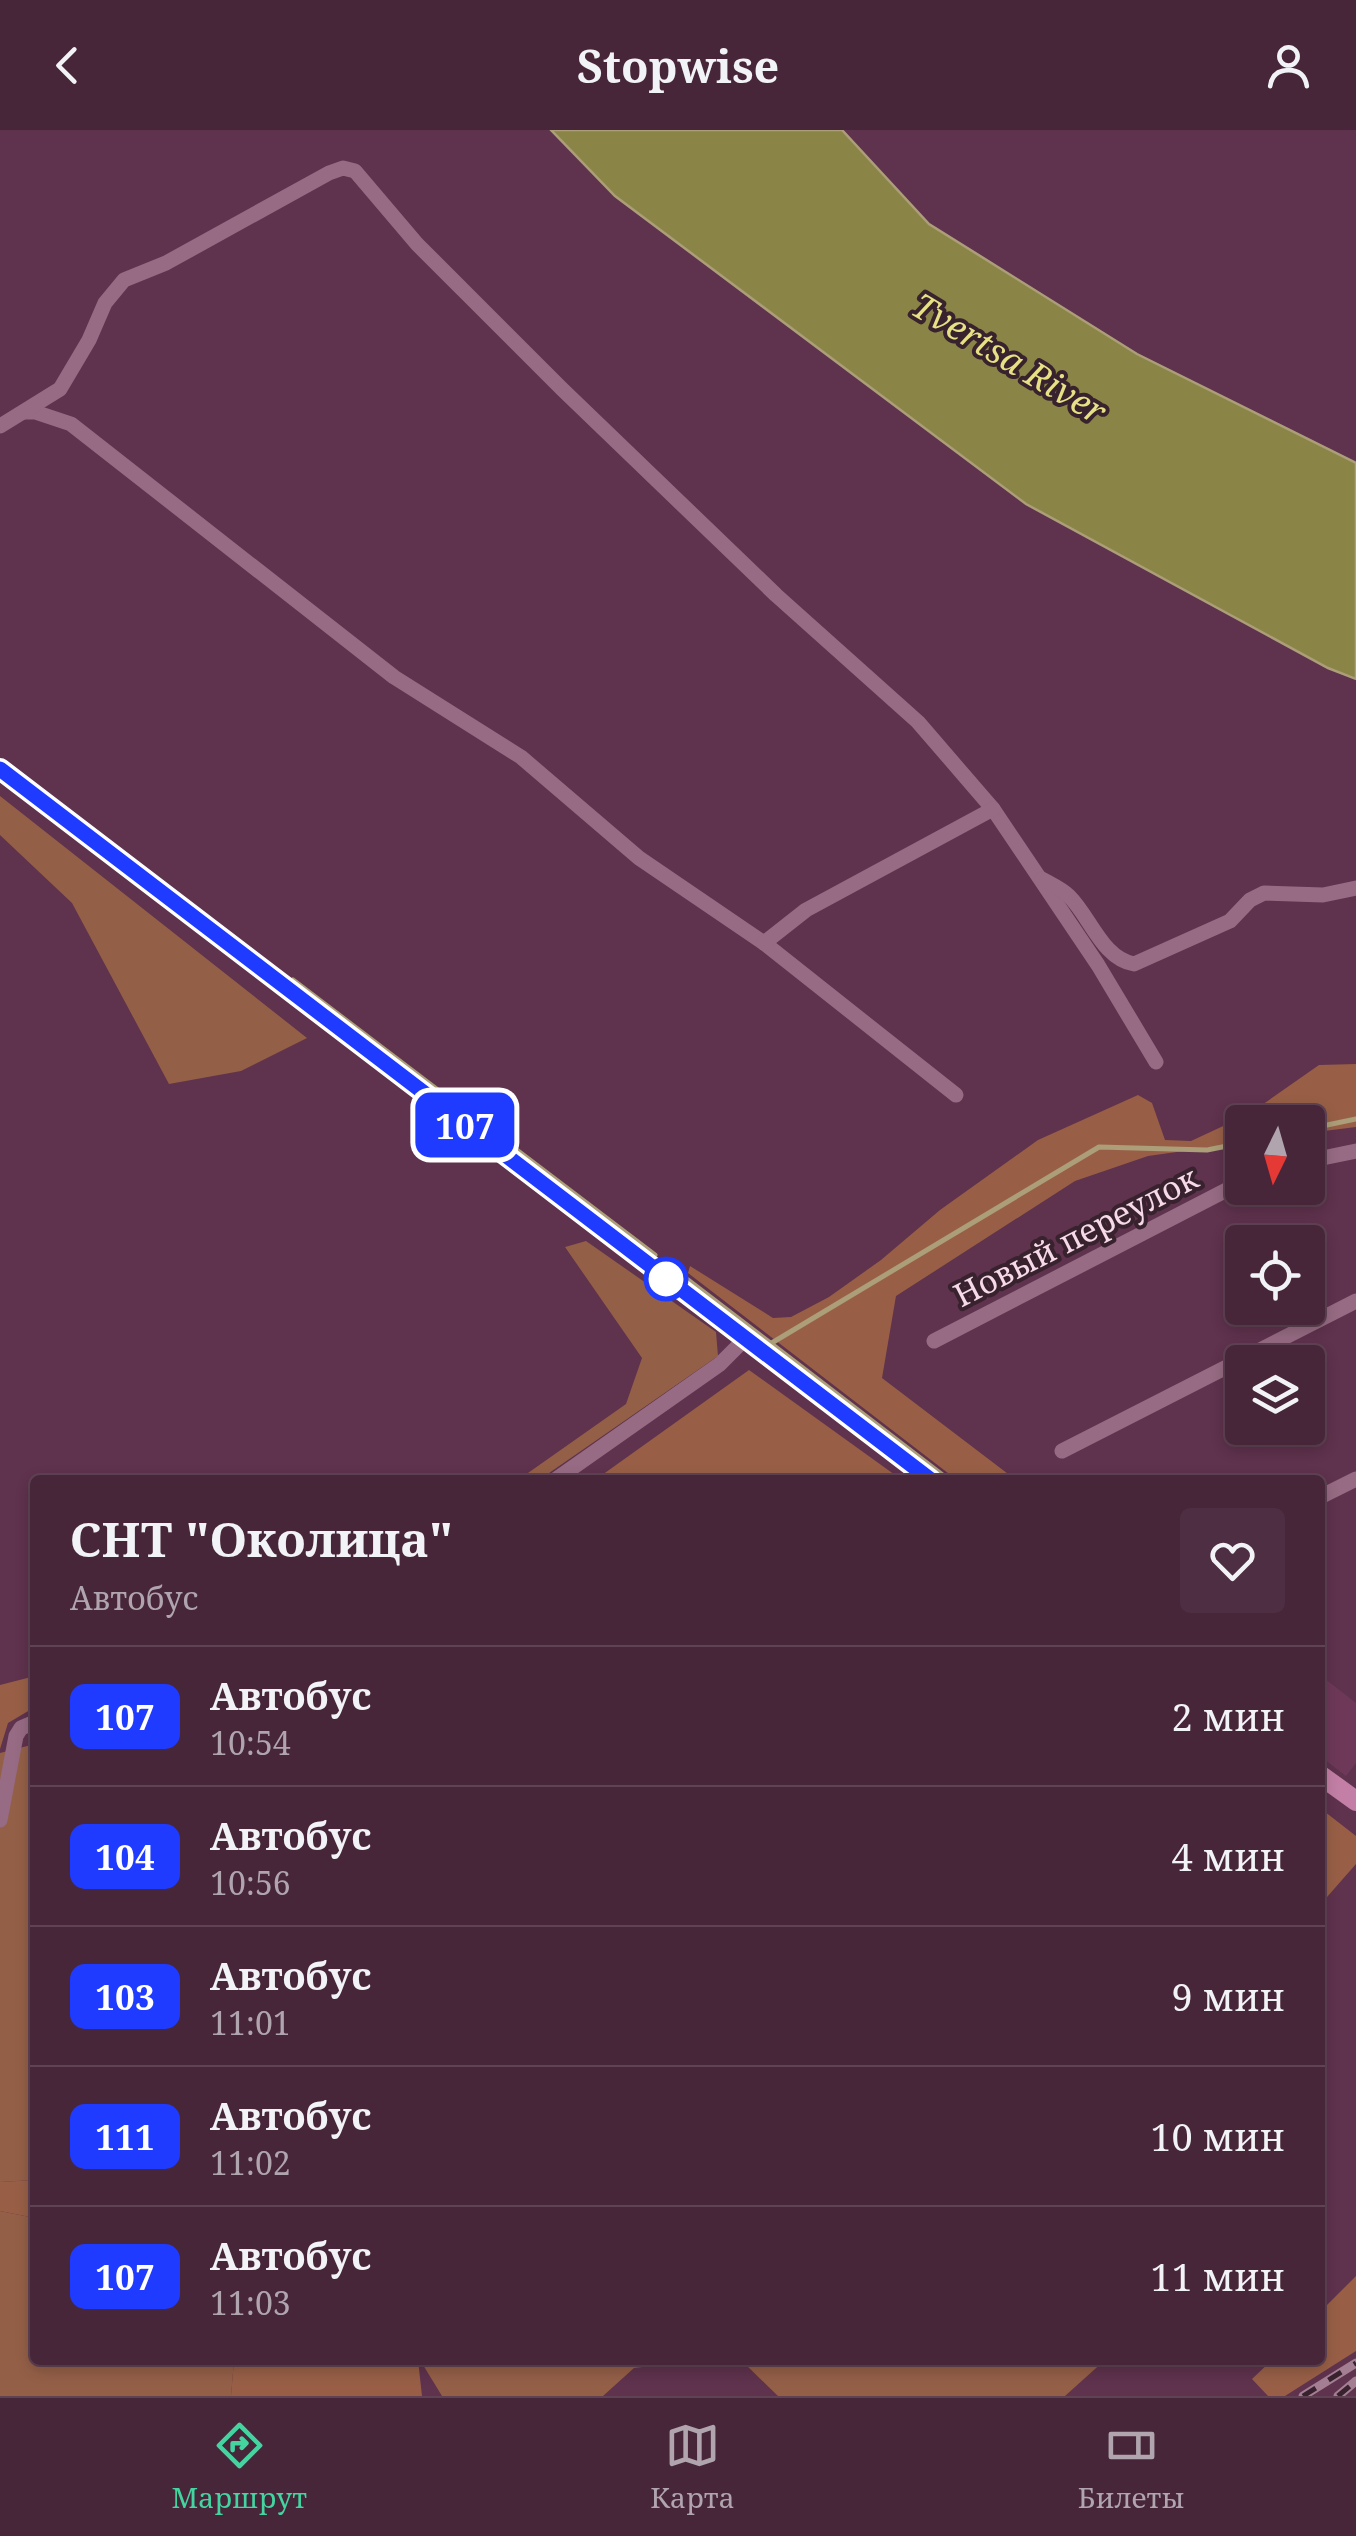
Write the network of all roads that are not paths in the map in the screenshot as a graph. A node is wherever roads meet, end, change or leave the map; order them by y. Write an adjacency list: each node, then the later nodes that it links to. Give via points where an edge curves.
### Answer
1 (25, 412): 2 (street); 4 (street, via 60,390 124,280 330,173 355,171 417,244 562,390 918,722); 7 (street, via 71,424 394,676 521,757 639,858)
2 (0, 426)
3 (0, 769): 14 (main road)
4 (993, 809): 5 (street); 7 (street, via 806,910)
5 (1038, 876): 6 (street, via 1068,895 1113,955 1134,964 1230,921 1264,893); 8 (street)
6 (1356, 888)
7 (764, 942): 9 (street)
8 (1156, 1062)
9 (956, 1095)
10 (1356, 1151): 11 (street)
11 (1325, 1158)
12 (1225, 1191): 15 (street, Новый переулок)
13 (1356, 1301): 16 (street)
14 (745, 1339): 17 (street, via 720,1364); 18 (main road)
15 (934, 1341)
16 (1062, 1451)
17 (562, 1475)
18 (924, 1475)
19 (1356, 1480): 20 (street)
20 (1325, 1495)
21 (30, 1724): 24 (street, via 16,1736)
22 (1325, 1779): 23 (main road)
23 (1356, 1801)
24 (0, 1820)

